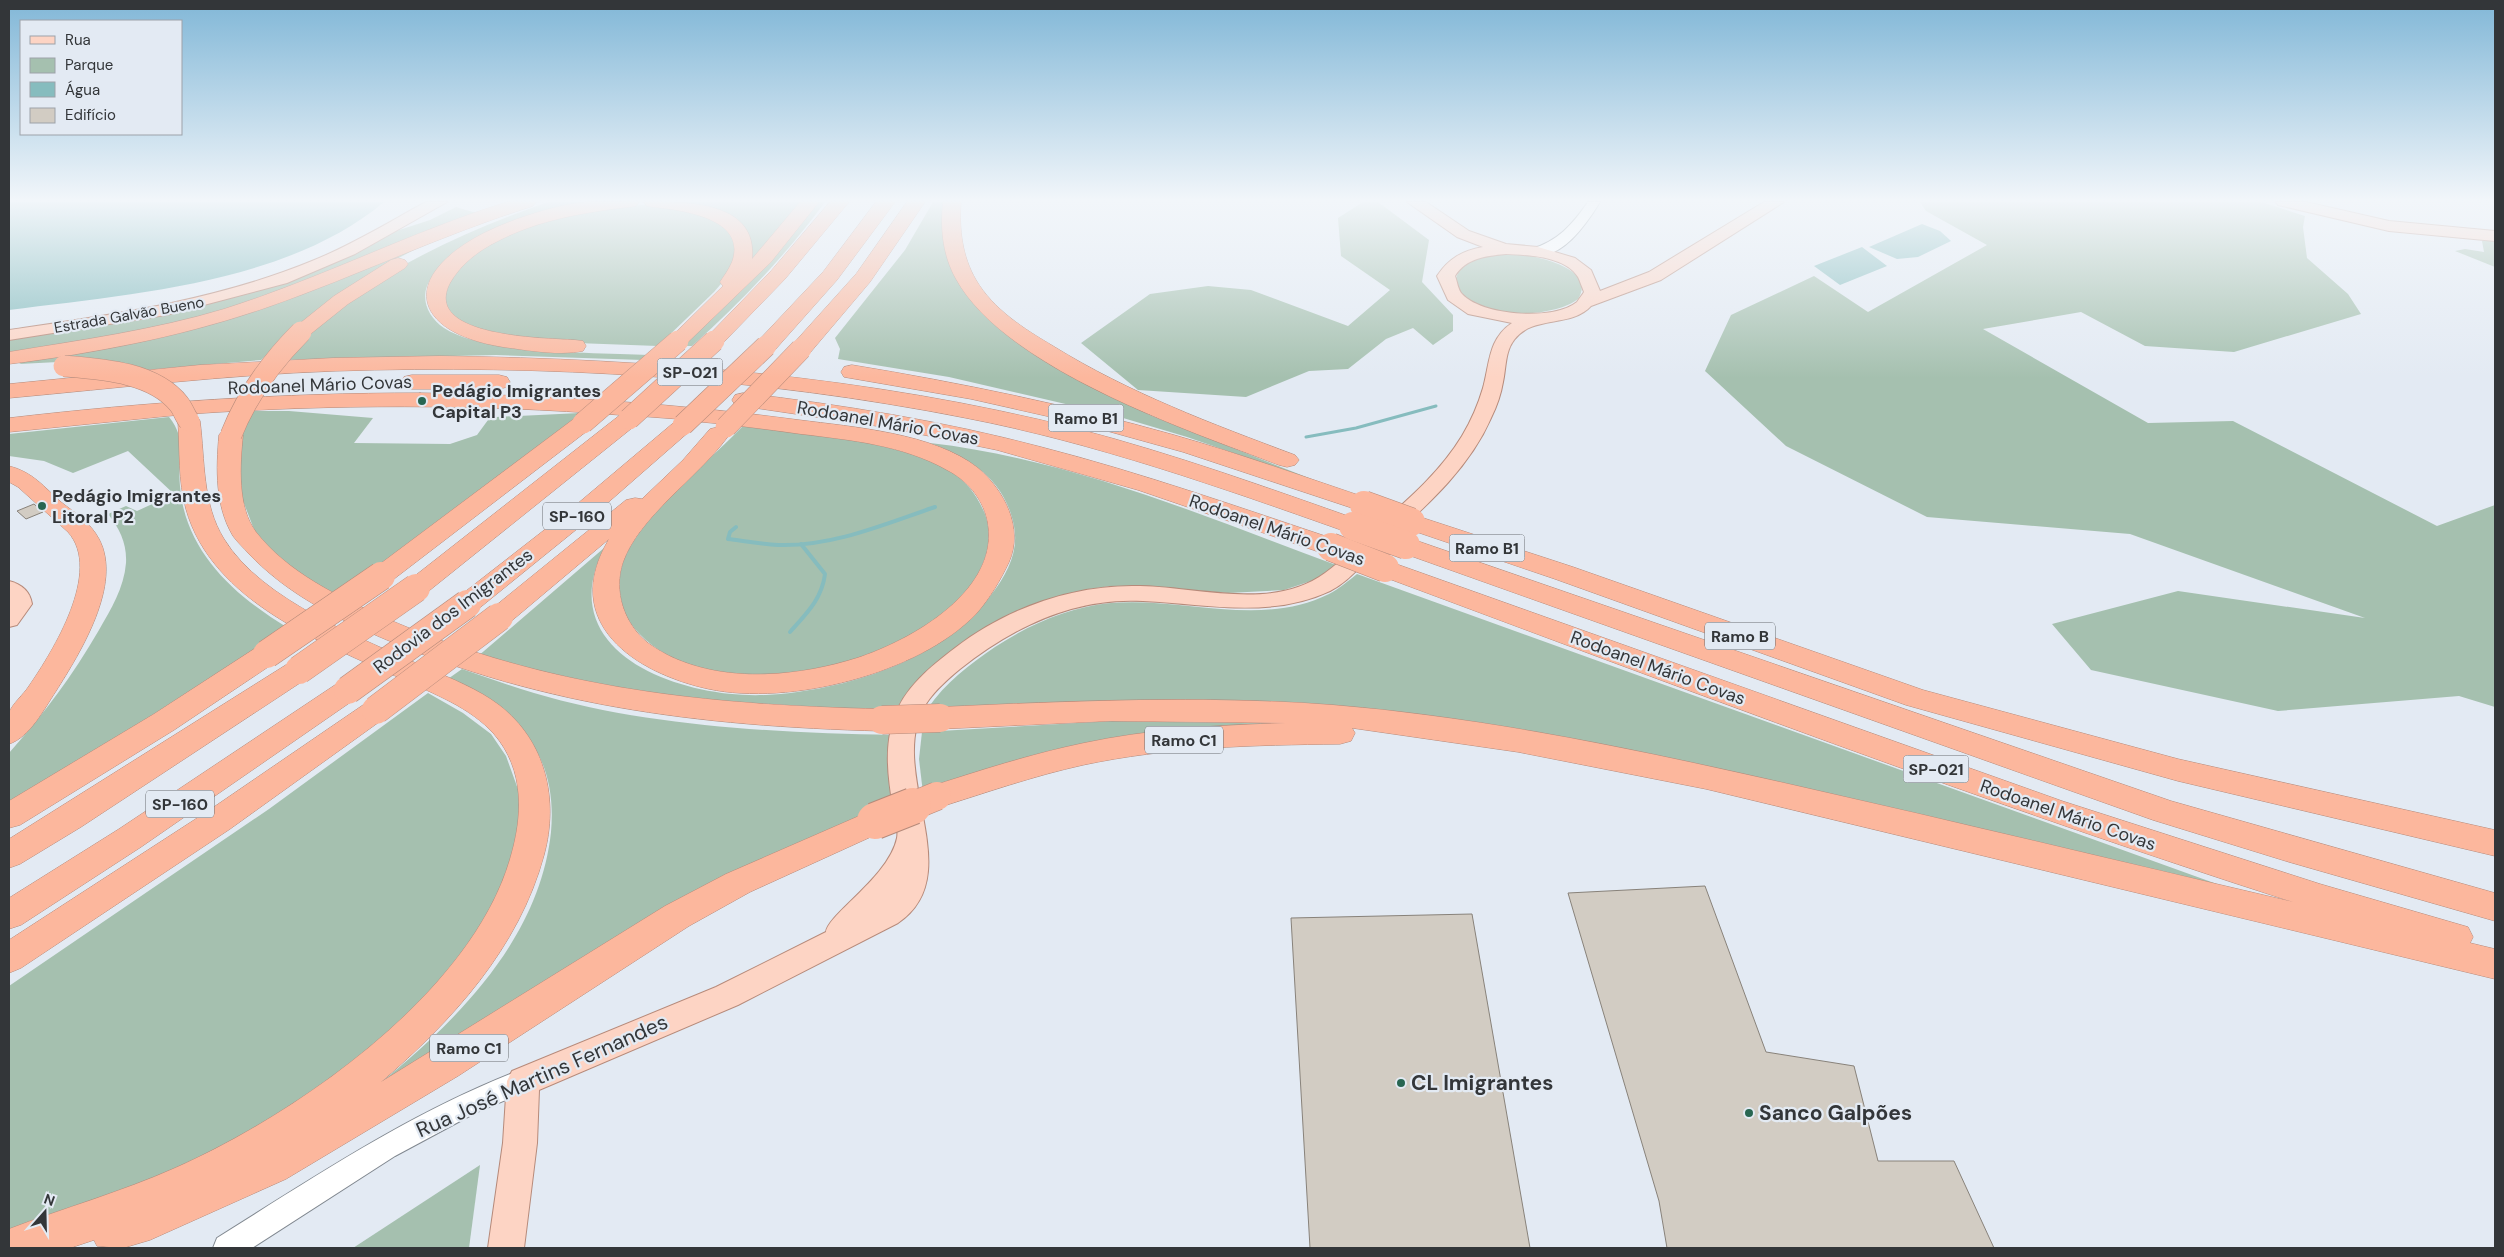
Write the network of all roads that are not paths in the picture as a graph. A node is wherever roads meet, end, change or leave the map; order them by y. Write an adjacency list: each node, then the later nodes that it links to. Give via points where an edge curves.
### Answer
1 (326, 261): 20 (main road, Estrada Galvão Bueno, via 220,298 136,316)
2 (371, 261): 22 (highway, via 289,294 227,314 141,336)
3 (405, 261): 34 (highway, bridge, via 341,300 301,332 272,362 242,408 231,436 228,463 231,496 246,536 275,568 310,593 389,632 526,680 600,697 727,713 795,719 882,720 1109,709 1205,710 1315,715)
4 (457, 261): 29 (highway, Ramo B1, via 442,278 436,292 438,309 459,327 504,340 820,368 1028,404 1167,440)
5 (743, 261): 17 (highway)
6 (759, 261): 17 (highway)
7 (790, 261): 39 (highway, SP-160, bridge, via 714,341 629,419 416,588 299,670)
8 (842, 261): 43 (highway, Rodovia dos Imigrantes / SP-160, bridge, via 766,346 683,425 579,515 467,604 348,690 130,838)
9 (875, 261): 27 (highway, bridge, via 801,349)
10 (959, 261): 29 (highway, via 978,296 997,317 1063,363 1100,383 1264,452)
11 (1450, 261): 18 (main road, via 1446,276 1450,291 1466,304)
12 (1566, 261): 15 (main road)
13 (1660, 261): 15 (main road, via 1638,273 1609,275)
14 (1680, 261): 16 (main road, via 1655,276)
15 (1582, 271): 16 (main road, via 1592,286)
16 (1588, 302): 19 (main road, via 1571,313)
17 (704, 314): 36 (highway, bridge, via 678,341 583,422 381,576 164,722)
18 (1491, 314): 19 (main road); 21 (main road)
19 (1533, 319): 21 (main road, via 1511,332)
20 (9, 336)
21 (1504, 341): 37 (main road, Rua José Martins Fernandes, via 1493,387 1468,444 1429,489 1330,581 1305,592 1267,599 1226,600 1125,592 1081,598 1019,619 950,664 920,693 908,713 901,761)
22 (9, 358)
23 (9, 368): 49 (highway, bridge, via 91,368 140,380 167,394 189,421 199,514 222,554 254,587 289,612 440,685 494,717 514,739 528,766 537,810 535,832 516,893 483,951 408,1036 348,1086 290,1126 216,1169 136,1205)
24 (9, 391): 29 (highway, Rodoanel Mário Covas / SP-021, via 225,370 406,362 602,365 727,375 873,394 1071,435 1196,471)
25 (9, 409): 44 (highway, Rodoanel Mário Covas / SP-021, bridge, via 212,389 315,383 456,381 566,384 688,394 884,419 1024,450 1186,497 1834,732 2185,855 2367,912)
26 (9, 425): 27 (highway, via 208,406 330,400 571,403 749,419 896,444 922,450 957,465 985,489 992,503 1001,531 999,557 980,590 954,618 922,640 868,665 836,674 769,684 728,682 676,670 648,657 619,630 608,602 607,575 617,548 630,530 704,454)
27 (722, 430): 46 (highway, bridge, via 590,544 376,710 219,820)
28 (9, 473): 35 (highway, via 27,482 78,528 88,540 92,554 85,607 72,640 47,685)
29 (1365, 509): 30 (highway, Rodoanel Mário Covas / SP-021, bridge); 30 (highway)
30 (1413, 526): 31 (highway, Ramo B1); 42 (highway, Rodoanel Mário Covas / SP-021, via 2164,811)
31 (1564, 573): 38 (highway, Ramo B, via 1916,698 2178,770)
32 (10, 590): 33 (main road, via 19,597 20,604)
33 (9, 619)
34 (1437, 729): 47 (highway, via 1663,768); 50 (highway, Ramo C1, bridge, via 1262,734 1126,747 1047,764 936,796 738,883 677,916 445,1064 272,1166 150,1220)
35 (9, 733)
36 (9, 816)
37 (911, 835): 40 (main road, Rua José Martins Fernandes, via 908,850); 41 (main road, Rua José Martins Fernandes, via 914,879 907,897)
38 (2495, 843)
39 (9, 855)
40 (893, 876): 41 (main road, via 891,892); 45 (main road, Rua José Martins Fernandes, via 860,912)
41 (899, 906): 45 (main road, Rua José Martins Fernandes, via 883,918)
42 (2495, 907)
43 (9, 915)
44 (2495, 947)
45 (814, 952): 48 (main road, Rua José Martins Fernandes, via 727,996)
46 (9, 958)
47 (2495, 964)
48 (523, 1081): 51 (street, Rua José Martins Fernandes, via 468,1104 386,1147); 52 (main road, via 520,1143)
49 (12, 1248)
50 (51, 1248)
51 (226, 1248)
52 (506, 1248)

